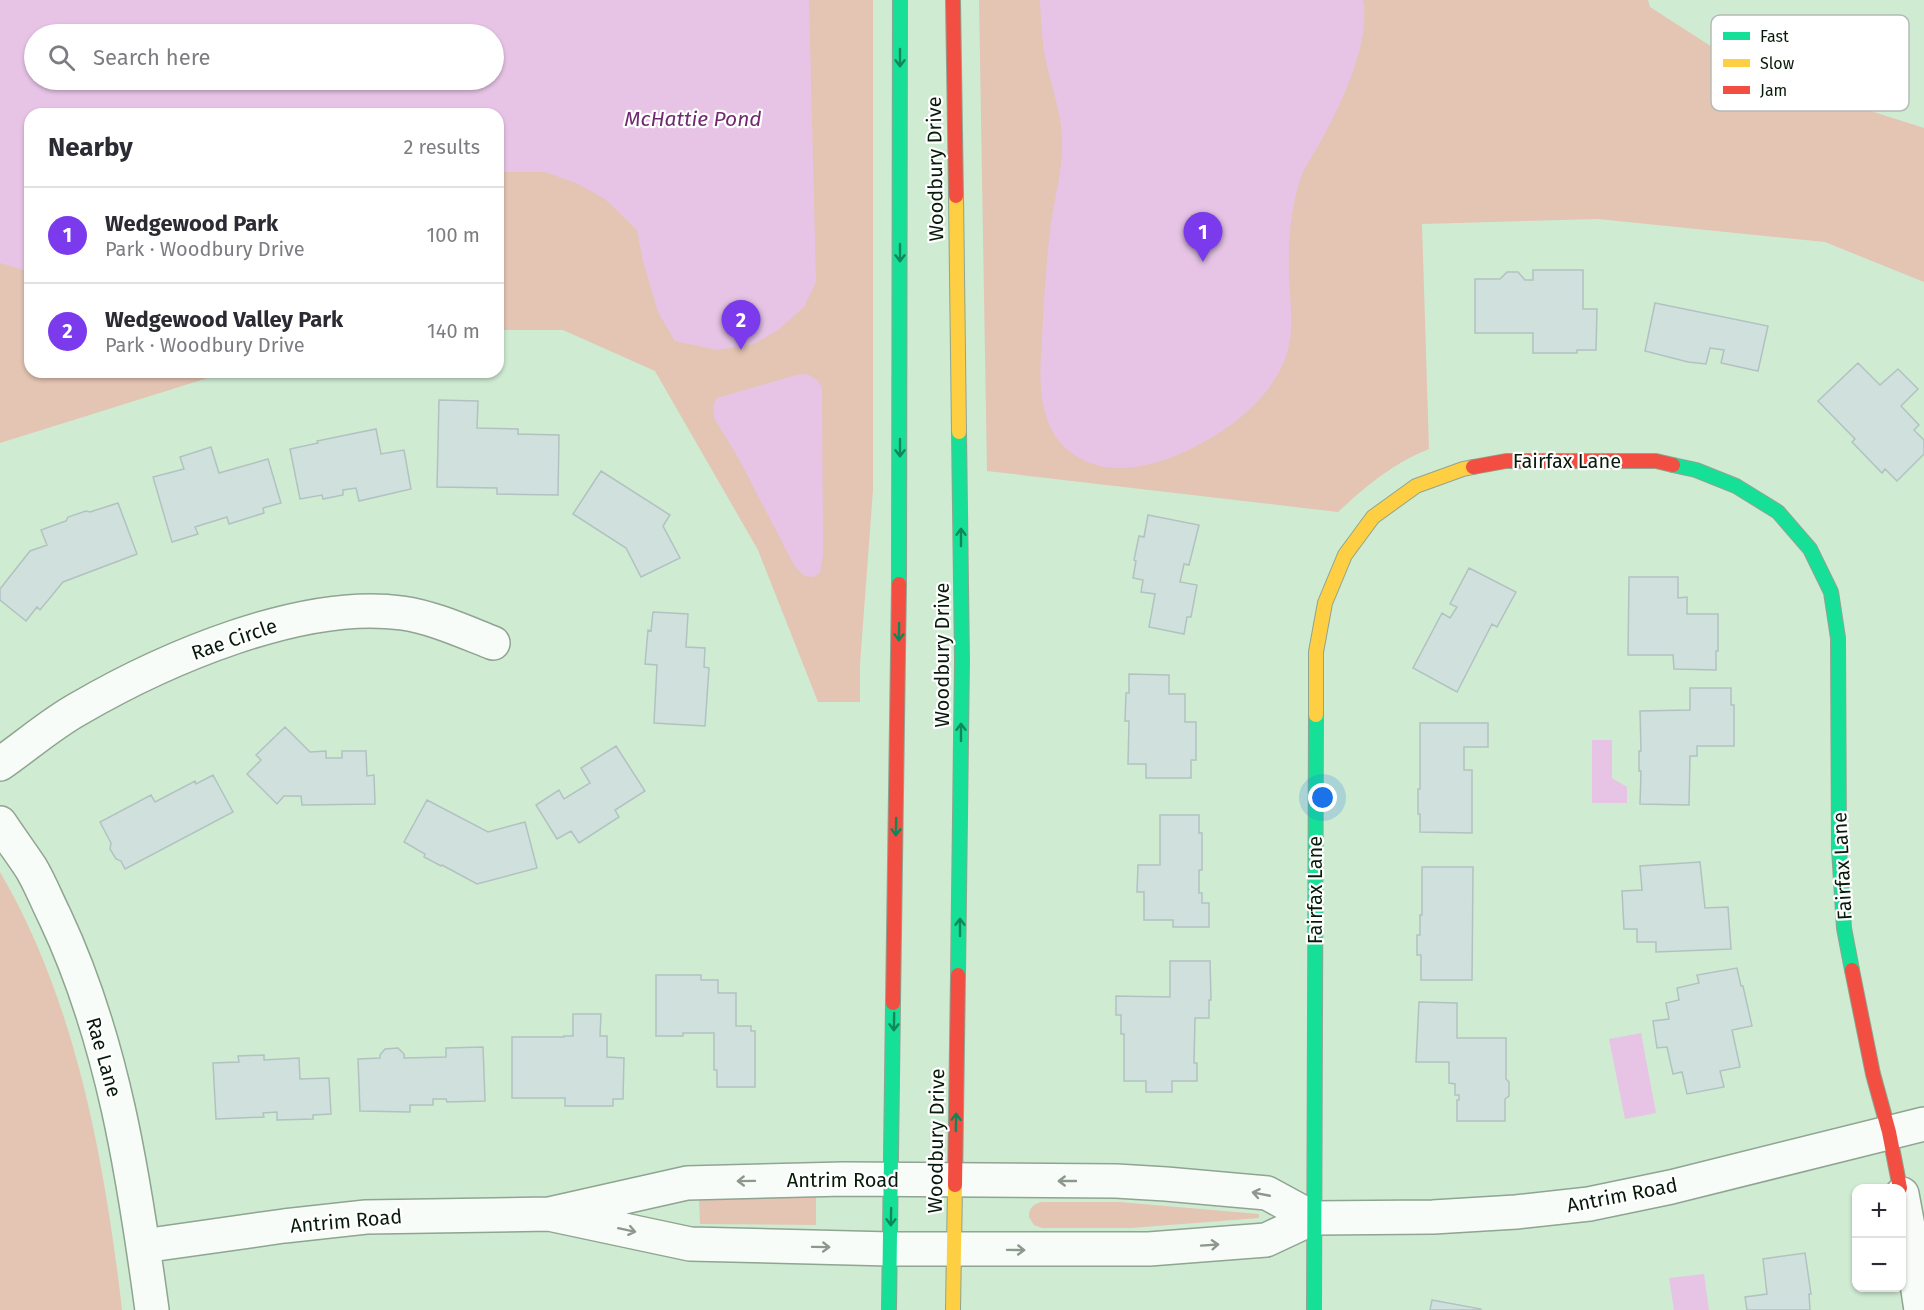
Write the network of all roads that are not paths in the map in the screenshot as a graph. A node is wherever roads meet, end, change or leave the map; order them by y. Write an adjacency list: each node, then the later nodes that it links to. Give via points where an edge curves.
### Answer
1 (900, 0): 8 (main road, Woodbury Drive, one-way to 8, via 900,502)
2 (953, 0): 9 (main road, Woodbury Drive, one-way to 2, via 962,660)
3 (493, 643): 4 (street, Rae Circle, via 404,613 347,611 286,621 208,647 138,677 76,710)
4 (0, 765)
5 (0, 823): 14 (street, Rae Lane, via 42,890 71,951 93,1014 116,1091)
6 (1924, 1124): 7 (street, Antrim Road)
7 (1889, 1132): 10 (main road, Fairfax Lane); 13 (street, Antrim Road, via 1589,1204 1445,1216); 13 (main road, Fairfax Lane, via 1873,1074 1844,928 1839,849 1838,638 1830,592 1810,549 1778,512 1736,486 1696,470 1656,461 1506,461 1463,469 1416,486 1373,517 1346,555 1325,603 1316,652)
8 (892, 1180): 9 (street, Antrim Road); 11 (street, Antrim Road, one-way to 11, via 687,1183); 15 (main road, Woodbury Drive, one-way to 15)
9 (955, 1180): 13 (street, Antrim Road, one-way to 9, via 1267,1193 1116,1181); 16 (main road, Woodbury Drive)
10 (1899, 1184)
11 (549, 1214): 14 (street, Antrim Road, via 366,1216); 15 (street, Antrim Road, one-way to 15, via 690,1244)
12 (1906, 1216): 21 (street)
13 (1313, 1218): 16 (street, Antrim Road, one-way to 13, via 1112,1251 1216,1245 1266,1240); 20 (main road, Fairfax Lane)
14 (143, 1246): 17 (street, Rae Lane)
15 (890, 1249): 16 (street, Antrim Road); 18 (main road, Woodbury Drive)
16 (954, 1249): 19 (main road, Woodbury Drive)
17 (152, 1310)
18 (889, 1310)
19 (954, 1310)
20 (1314, 1310)
21 (1921, 1310)

